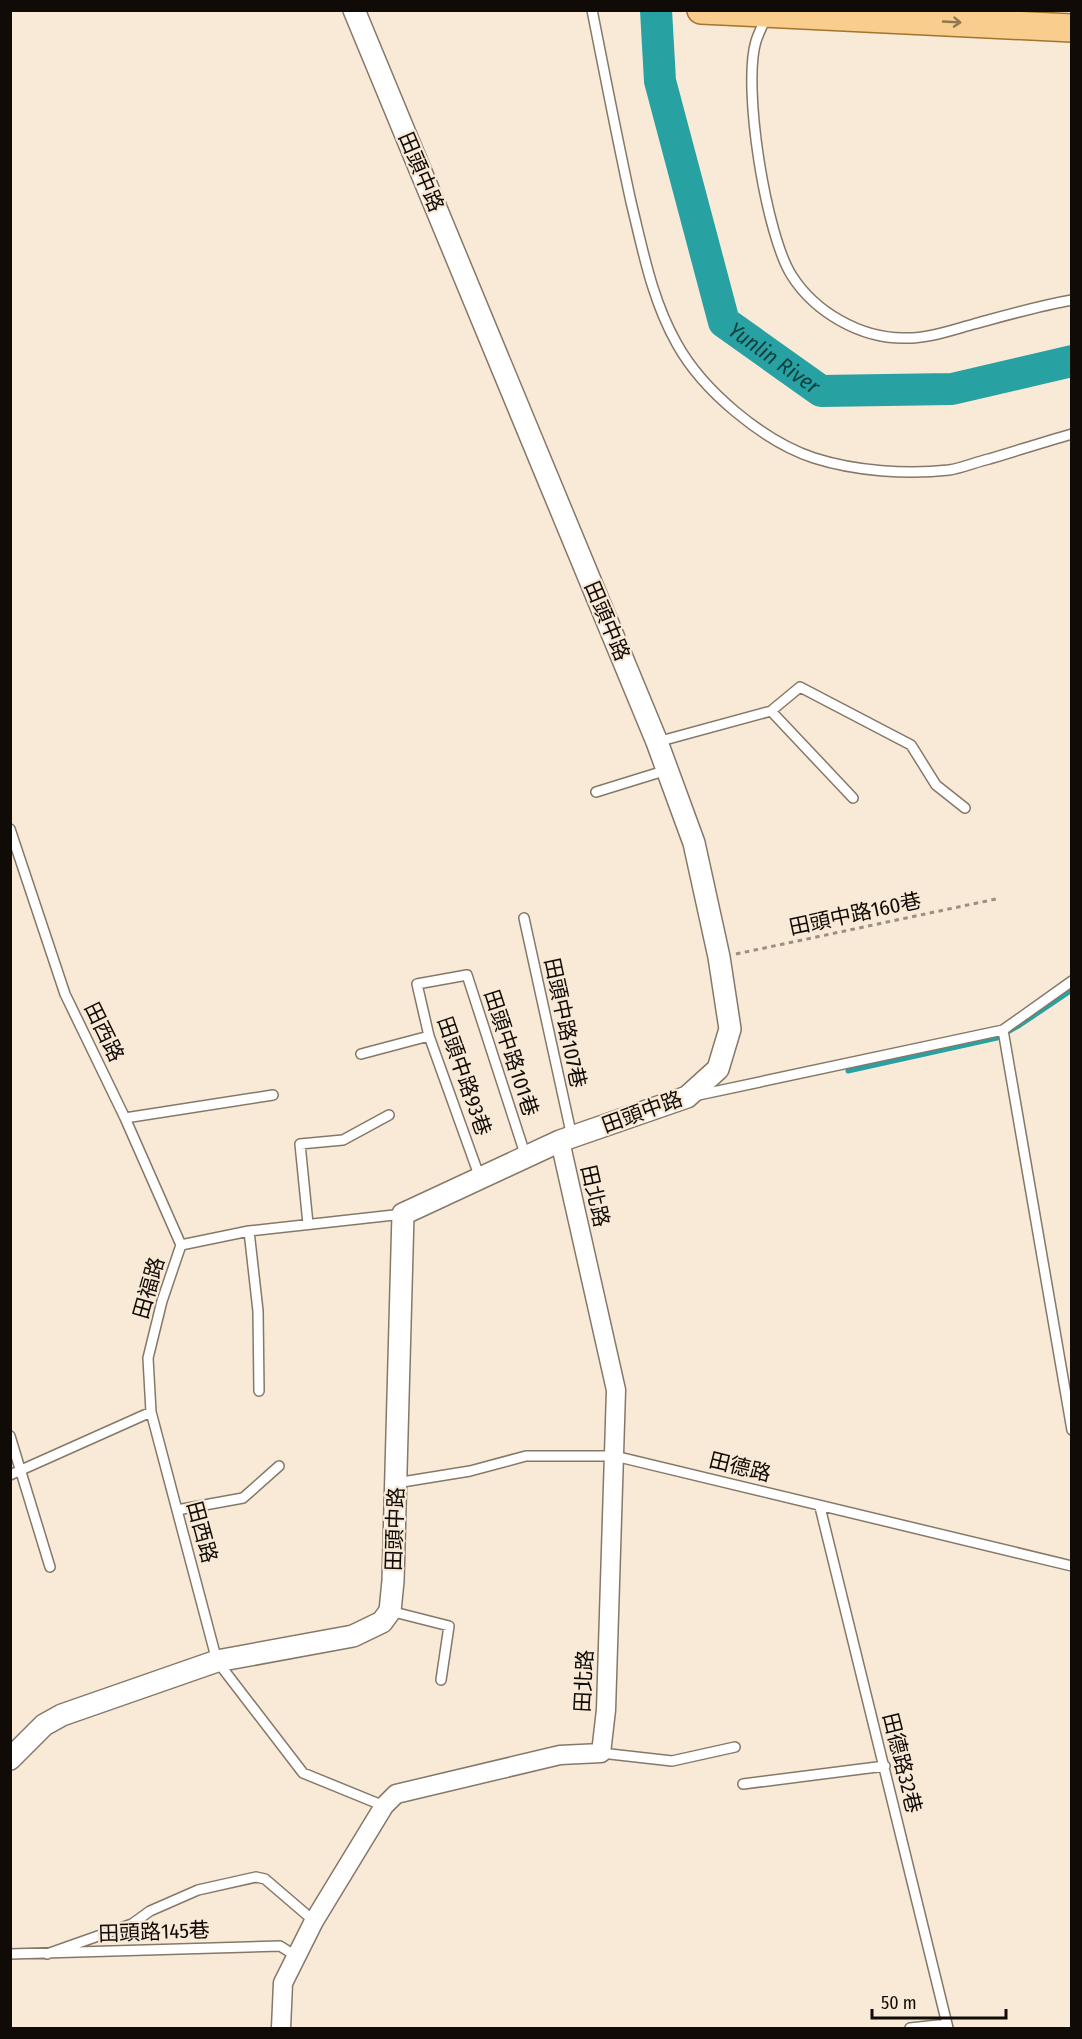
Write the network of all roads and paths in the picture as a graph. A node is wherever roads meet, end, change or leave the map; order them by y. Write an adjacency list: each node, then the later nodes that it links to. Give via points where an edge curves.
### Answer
1 (354, 10): 9 (street, 田頭中路)
2 (592, 10): 7 (lane, via 616,136 658,306 678,346 712,391 742,417 813,458 880,470 951,470)
3 (701, 10): 4 (main road)
4 (768, 12): 5 (main road, one-way to 5); 6 (lane, via 755,42 757,153 778,249 808,296 838,321 902,338 938,334)
5 (1071, 28)
6 (1071, 300)
7 (1071, 434)
8 (771, 711): 9 (lane); 12 (lane); 13 (lane, via 800,687 911,745 936,784)
9 (657, 742): 10 (street, 田頭中路)
10 (667, 770): 11 (lane); 17 (street, 田頭中路, via 694,843)
11 (596, 792)
12 (853, 798)
13 (965, 808)
14 (10, 829): 26 (lane, 田西路, via 65,994)
15 (996, 899): 17 (path, 田頭中路160巷)
16 (524, 918): 27 (lane, 田頭中路107巷)
17 (719, 957): 24 (street, 田頭中路, via 730,1029 718,1069)
18 (1071, 981): 20 (lane)
19 (417, 984): 21 (lane, 田頭中路93巷); 28 (lane, 田頭中路101巷, via 467,975)
20 (1003, 1030): 24 (lane); 36 (lane)
21 (429, 1036): 22 (lane); 29 (lane, 田頭中路93巷)
22 (361, 1054)
23 (273, 1095): 26 (lane)
24 (687, 1097): 27 (street, 田頭中路)
25 (389, 1115): 31 (lane, via 343,1140 300,1144)
26 (125, 1118): 33 (lane, 田西路)
27 (566, 1139): 28 (street, 田頭中路); 38 (street, 田北路, via 616,1390)
28 (526, 1157): 29 (street, 田頭中路)
29 (480, 1178): 30 (street, 田頭中路)
30 (403, 1214): 31 (lane, 田福路); 42 (street, 田頭中路)
31 (308, 1224): 32 (lane, 田福路)
32 (249, 1231): 33 (lane, 田福路); 34 (lane, via 258,1311)
33 (181, 1245): 35 (lane, 田福路, via 148,1358)
34 (259, 1391)
35 (151, 1412): 40 (lane); 44 (lane, 田西路)
36 (1071, 1430)
37 (10, 1436): 40 (lane)
38 (615, 1456): 42 (lane, 田德路, via 526,1455 470,1471); 43 (lane, 田德路); 51 (street, 田北路)
39 (279, 1466): 44 (lane, via 243,1498)
40 (21, 1470): 41 (lane); 46 (lane)
41 (10, 1474)
42 (396, 1484): 47 (street, 田頭中路)
43 (820, 1507): 45 (lane, 田德路); 53 (lane, 田德路32巷)
44 (177, 1510): 48 (lane, 田西路)
45 (1071, 1566)
46 (50, 1567)
47 (390, 1611): 48 (street, via 382,1622 353,1636); 49 (lane, via 449,1626)
48 (217, 1661): 52 (street, via 62,1715 44,1725); 55 (lane, via 303,1773)
49 (441, 1680)
50 (735, 1747): 51 (lane, via 672,1761)
51 (601, 1753): 55 (street, via 560,1755 396,1794)
52 (10, 1760)
53 (885, 1766): 54 (lane); 60 (lane, 田德路32巷)
54 (743, 1784)
55 (384, 1806): 56 (street)
56 (315, 1921): 58 (lane, via 265,1879 256,1877 198,1890 150,1911 132,1924); 59 (street)
57 (10, 1954): 58 (lane, 田頭路145巷)
58 (47, 1954): 59 (lane, 田頭路145巷, via 280,1946)
59 (296, 1956): 61 (street, via 283,1983)
60 (947, 2026): 62 (lane)
61 (281, 2028)
62 (910, 2028)

